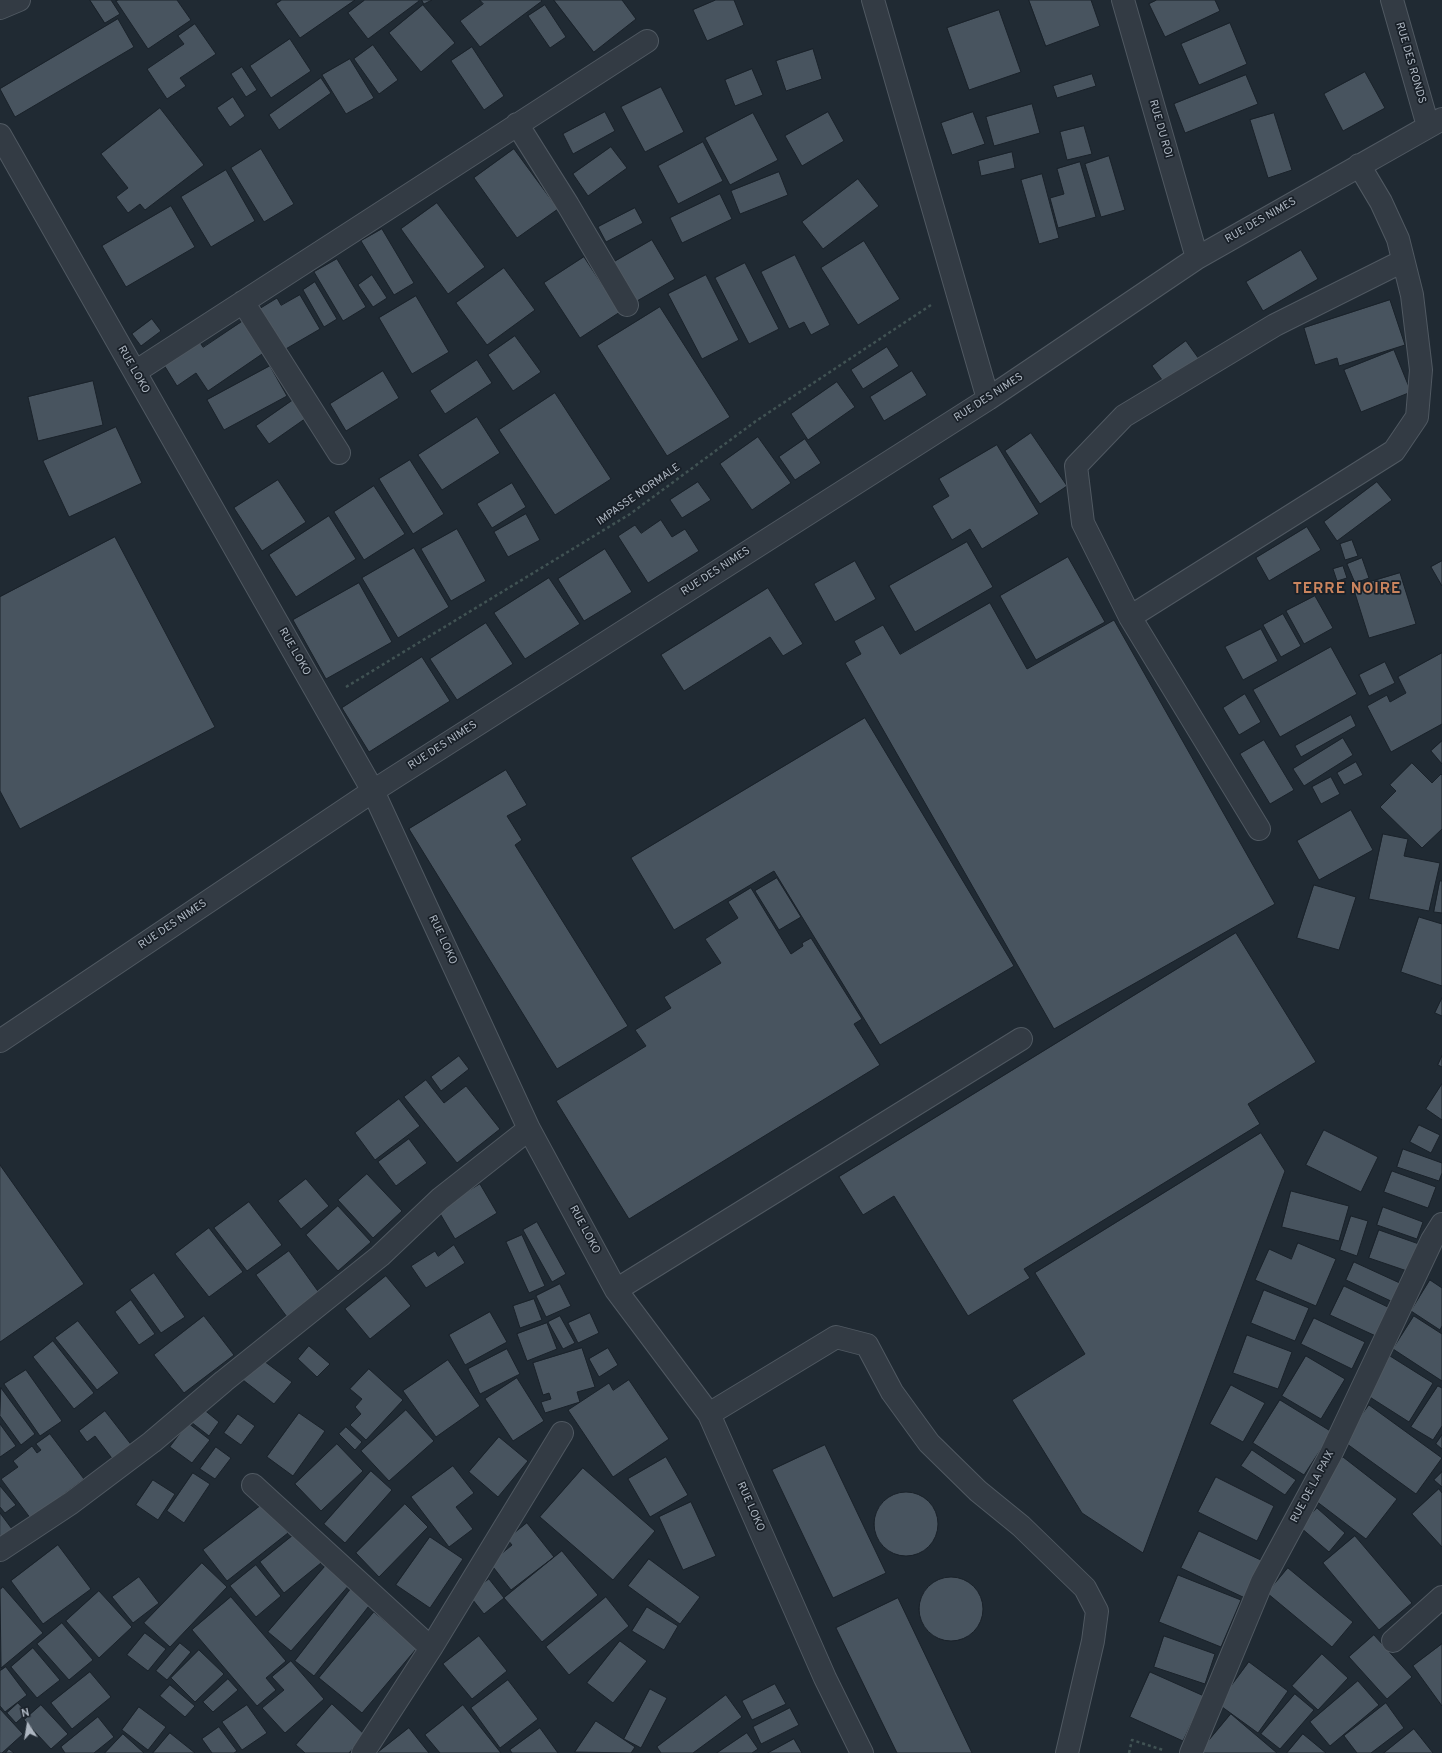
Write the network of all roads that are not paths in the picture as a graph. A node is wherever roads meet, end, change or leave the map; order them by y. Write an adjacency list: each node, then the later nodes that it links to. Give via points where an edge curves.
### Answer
1 (19, 0): 5 (street)
2 (873, 0): 16 (street)
3 (1123, 0): 11 (street, RUE DU ROI)
4 (1392, 0): 7 (street, RUE DES RONDS)
5 (0, 8)
6 (647, 41): 8 (street)
7 (1435, 123): 10 (street, RUE DES NIMES)
8 (518, 124): 13 (street); 14 (street)
9 (0, 135): 15 (street, RUE LOKO)
10 (1359, 165): 11 (street, RUE DES NIMES); 12 (street, via 1381,202 1398,239)
11 (1197, 258): 16 (street, RUE DES NIMES)
12 (1404, 261): 18 (street, via 1412,295 1421,370 1417,417 1394,451); 18 (street, via 1275,326 1124,416 1076,466 1083,523)
13 (243, 302): 15 (street); 17 (street)
14 (627, 305)
15 (134, 372): 19 (street, RUE LOKO)
16 (988, 399): 19 (street, RUE DES NIMES)
17 (339, 453)
18 (1130, 617): 20 (street)
19 (373, 791): 22 (street, RUE DES NIMES); 23 (street, RUE LOKO)
20 (1259, 829)
21 (1021, 1039): 25 (street)
22 (0, 1041)
23 (529, 1129): 25 (street, RUE LOKO); 29 (street, via 440,1199 380,1256 152,1442 71,1503)
24 (1442, 1224): 36 (street, RUE DE LA PAIX, via 1432,1240 1331,1454 1262,1582)
25 (616, 1290): 26 (street, RUE LOKO)
26 (709, 1414): 34 (street, RUE LOKO, via 822,1670); 35 (street, via 836,1337 867,1345 892,1392 929,1442 1085,1588 1097,1611 1093,1641)
27 (562, 1433): 32 (street)
28 (253, 1485): 32 (street)
29 (0, 1550)
30 (1442, 1597): 31 (street)
31 (1393, 1641)
32 (431, 1648): 33 (street)
33 (363, 1753)
34 (862, 1753)
35 (1067, 1753)
36 (1191, 1753)

